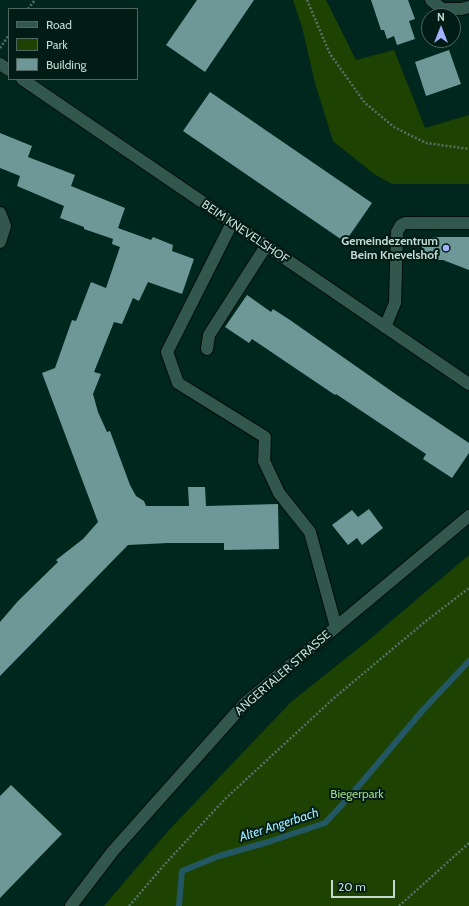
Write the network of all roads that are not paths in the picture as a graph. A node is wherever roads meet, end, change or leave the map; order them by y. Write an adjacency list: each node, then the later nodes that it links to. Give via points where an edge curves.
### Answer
1 (431, 0): 2 (street, via 442,9 461,10)
2 (469, 7)
3 (23, 80): 5 (street, BEIM KNEVELSHOF)
4 (0, 213): 7 (street, via 5,226)
5 (232, 223): 8 (street, BEIM KNEVELSHOF); 13 (street, via 167,352 178,383 265,437 264,460 279,493 310,532)
6 (469, 223): 9 (street, via 405,223 399,228 395,303)
7 (0, 242)
8 (266, 246): 9 (street, BEIM KNEVELSHOF); 10 (street, via 209,335)
9 (384, 327): 11 (street, BEIM KNEVELSHOF)
10 (207, 349)
11 (469, 384)
12 (468, 516): 13 (street, ANGERTALER STRASSE)
13 (336, 627): 14 (street, ANGERTALER STRASSE, via 245,703 113,851)
14 (71, 906)

